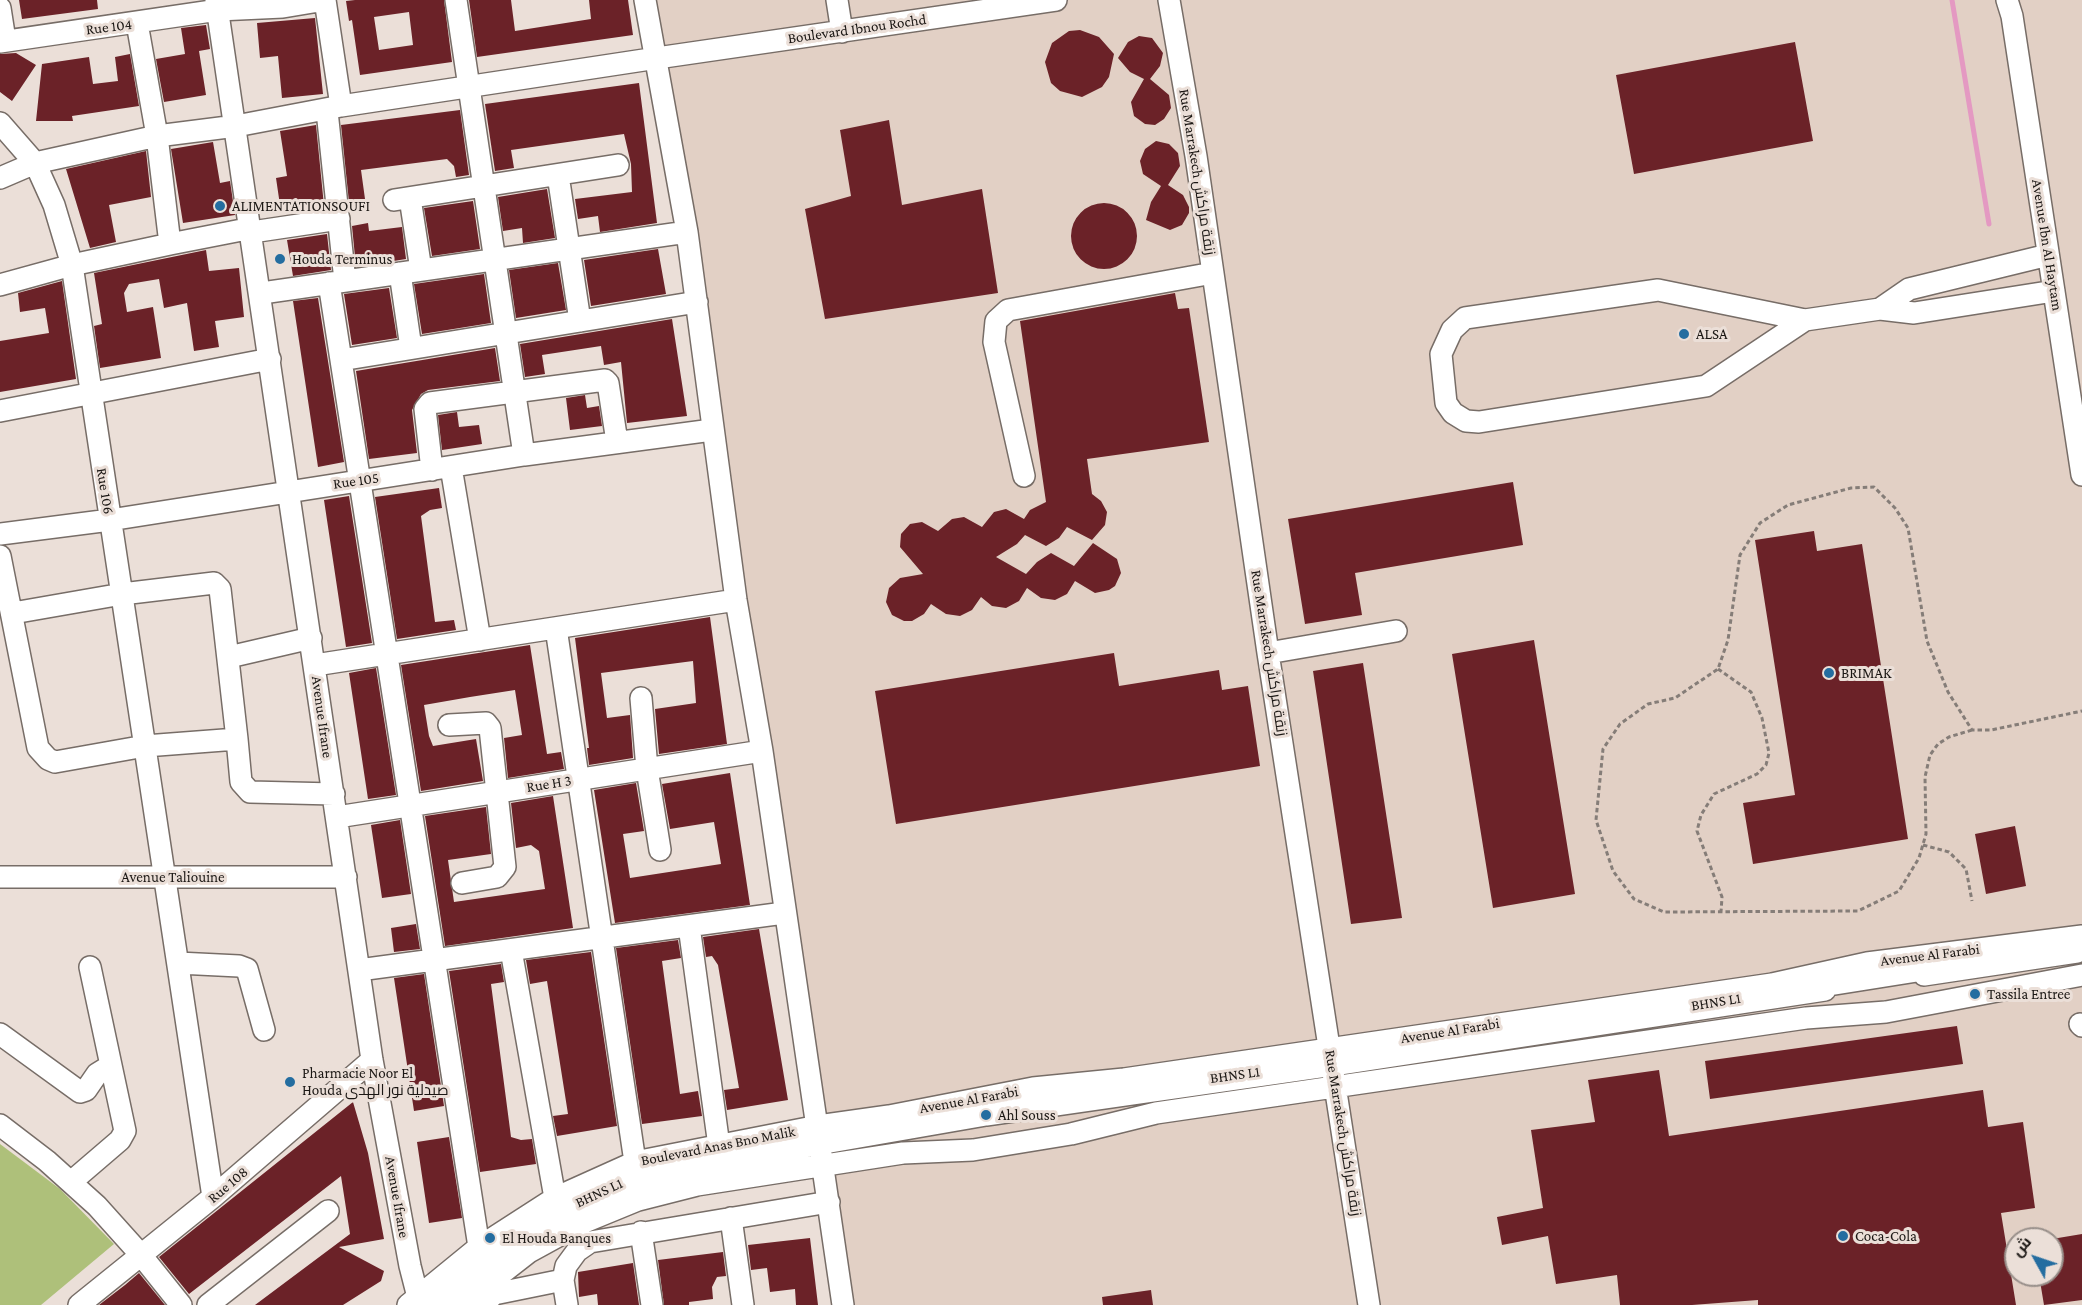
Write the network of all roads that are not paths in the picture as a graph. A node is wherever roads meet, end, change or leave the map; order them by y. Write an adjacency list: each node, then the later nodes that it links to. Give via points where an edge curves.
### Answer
1 (456, 0): 16 (street)
2 (645, 0): 15 (street)
3 (837, 0): 13 (street)
4 (1169, 0): 35 (street, Rue Marrakech زنقة مراكش)
5 (318, 1): 7 (street, Rue 104); 17 (street, via 325,0)
6 (1042, 1): 8 (street, Boulevard Ibnou Rochd)
7 (282, 3): 9 (street, Rue 104)
8 (1008, 4): 13 (street, Boulevard Ibnou Rochd)
9 (217, 5): 12 (street, Rue 104); 19 (street, Avenue Ifrane)
10 (2010, 5): 31 (street, Avenue Ibn Al Haytam)
11 (0, 8): 14 (street)
12 (137, 23): 14 (street, Rue 104); 20 (street)
13 (842, 32): 15 (street, Boulevard Ibnou Rochd)
14 (3, 41)
15 (657, 58): 16 (street, Boulevard Ibnou Rochd); 28 (street)
16 (471, 88): 17 (street, Boulevard Ibnou Rochd); 25 (street)
17 (334, 109): 19 (street, Boulevard Ibnou Rochd); 26 (street)
18 (0, 123): 21 (street, Rue 106)
19 (237, 126): 20 (street, Boulevard Ibnou Rochd); 27 (street, Avenue Ifrane)
20 (157, 136): 21 (street, Boulevard Ibnou Rochd); 29 (street)
21 (35, 163): 24 (street, Boulevard Ibnou Rochd); 33 (street, Rue 106, via 54,205)
22 (618, 165): 23 (street)
23 (558, 175): 25 (street); 30 (street)
24 (0, 178)
25 (485, 186): 32 (street); 34 (street, via 402,199)
26 (339, 219): 27 (street); 36 (street)
27 (252, 230): 29 (street); 39 (street, Avenue Ifrane)
28 (687, 232): 30 (street); 40 (street)
29 (170, 244): 33 (street)
30 (569, 249): 32 (street); 43 (street)
31 (2048, 255): 38 (street, Avenue Ibn Al Haytam); 41 (street, via 1909,289)
32 (495, 260): 34 (street); 44 (street)
33 (72, 265): 37 (street); 49 (street, Rue 106)
34 (410, 272): 36 (street); 45 (street)
35 (1213, 273): 56 (street, via 1008,309 996,321 994,342); 69 (street, Rue Marrakech زنقة مراكش)
36 (337, 282): 39 (street); 47 (street)
37 (0, 285)
38 (2054, 291): 41 (street, via 1914,313); 55 (street, Avenue Ibn Al Haytam)
39 (262, 293): 46 (street, Avenue Ifrane)
40 (697, 302): 43 (street); 51 (street)
41 (1880, 309): 42 (street)
42 (1805, 320): 42 (street, via 1658,290 1465,318 1452,330 1442,354 1446,403 1466,421 1479,422 1706,386)
43 (580, 321): 44 (street)
44 (506, 333): 45 (street); 48 (street)
45 (411, 348): 47 (street)
46 (270, 359): 49 (street); 58 (street, Avenue Ifrane)
47 (342, 360): 57 (street)
48 (515, 391): 52 (street, via 606,380); 53 (street); 54 (street, via 427,404 424,409)
49 (90, 395): 50 (street); 59 (street, Rue 106)
50 (0, 411)
51 (712, 430): 52 (street, Rue 105); 63 (street)
52 (617, 442): 53 (street, Rue 105)
53 (524, 455): 54 (street, Rue 105)
54 (442, 468): 57 (street, Rue 105); 68 (street)
55 (2082, 475)
56 (1024, 476)
57 (361, 480): 58 (street, Rue 105); 70 (street)
58 (290, 490): 59 (street, Rue 105); 67 (street, Avenue Ifrane)
59 (110, 520): 60 (street, Rue 105); 62 (street, Rue 106)
60 (0, 534)
61 (0, 556): 64 (street)
62 (122, 594): 64 (street); 71 (street, via 212,582 218,585); 76 (street, Rue 106)
63 (736, 600): 65 (street); 77 (street)
64 (13, 613): 76 (street, via 42,754 55,762)
65 (556, 628): 68 (street); 79 (street)
66 (1396, 631): 69 (street)
67 (312, 638): 71 (street); 72 (street, Avenue Ifrane)
68 (480, 640): 70 (street)
69 (1268, 653): 102 (street, Rue Marrakech زنقة مراكش)
70 (388, 654): 72 (street); 82 (street)
71 (229, 657): 75 (street)
72 (315, 665): 81 (street, Avenue Ifrane)
73 (641, 698): 78 (street)
74 (449, 725): 80 (street, via 489,725)
75 (237, 739): 76 (street); 81 (street, via 241,782 249,792)
76 (145, 746): 86 (street, Rue 106)
77 (762, 751): 78 (street, Rue H 3); 89 (street)
78 (647, 769): 79 (street, Rue H 3); 84 (street)
79 (578, 779): 80 (street, Rue H 3); 92 (street)
80 (496, 792): 82 (street, Rue H 3); 88 (street, via 504,867 497,877)
81 (334, 794): 83 (street, Avenue Ifrane)
82 (411, 805): 83 (street, Rue H 3); 95 (street)
83 (337, 817): 87 (street, Avenue Ifrane)
84 (660, 850)
85 (0, 877): 86 (street, Avenue Taliouine)
86 (164, 877): 87 (street, Avenue Taliouine); 96 (street, Rue 106)
87 (345, 877): 98 (street, Avenue Ifrane)
88 (462, 883)
89 (784, 913): 90 (street); 107 (street)
90 (689, 926): 92 (street); 108 (street)
91 (2082, 936): 102 (street, Avenue Al Farabi, via 1867,963 1772,984)
92 (602, 937): 94 (street); 109 (street)
93 (2082, 949): 102 (street, BHNS L1)
94 (511, 950): 95 (street); 113 (street)
95 (435, 960): 98 (street); 118 (street)
96 (178, 963): 100 (street, via 247,969); 112 (street, Rue 106)
97 (90, 967): 104 (street)
98 (359, 970): 103 (street, Avenue Ifrane)
99 (2082, 975): 105 (street, via 1886,1012 1823,1016)
100 (264, 1030)
101 (0, 1034): 104 (street, via 80,1092)
102 (1331, 1059): 105 (street, Rue Marrakech زنقة مراكش); 107 (street, Avenue Al Farabi, via 1041,1087 889,1116)
103 (372, 1060): 112 (street, Rue 108); 121 (street, Avenue Ifrane)
104 (110, 1066): 111 (street, via 124,1131 120,1140)
105 (1336, 1087): 110 (street, via 1156,1113 1071,1134 974,1150 903,1153); 131 (street, Rue Marrakech زنقة مراكش)
106 (0, 1125): 111 (street)
107 (819, 1136): 108 (street, Boulevard Anas Bno Malik); 110 (street); 121 (street, BHNS L1, via 615,1187 550,1220)
108 (719, 1146): 109 (street, Boulevard Anas Bno Malik)
109 (635, 1162): 113 (street, Boulevard Anas Bno Malik)
110 (823, 1165): 114 (street); 125 (street, via 697,1185 610,1211 529,1252)
111 (71, 1182): 119 (street)
112 (213, 1197): 119 (street, Rue 108)
113 (555, 1198): 118 (street, Boulevard Anas Bno Malik)
114 (829, 1202): 116 (street); 130 (street)
115 (328, 1211): 124 (street)
116 (731, 1218): 117 (street); 129 (street)
117 (641, 1232): 120 (street, via 590,1242 566,1266); 128 (street)
118 (479, 1247): 121 (street, Boulevard Anas Bno Malik)
119 (141, 1255): 122 (street, Rue 108); 123 (street)
120 (563, 1281): 126 (street, via 494,1294); 127 (street)
121 (421, 1303)
122 (79, 1305)
123 (181, 1305)
124 (208, 1305)
125 (460, 1305)
126 (483, 1305)
127 (567, 1305)
128 (652, 1305)
129 (743, 1305)
130 (843, 1305)
131 (1369, 1305)

